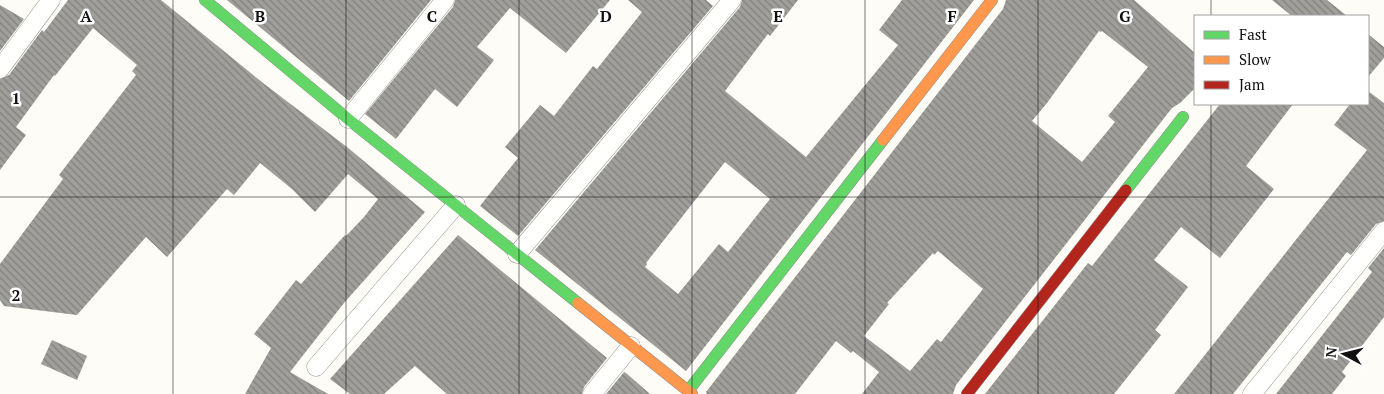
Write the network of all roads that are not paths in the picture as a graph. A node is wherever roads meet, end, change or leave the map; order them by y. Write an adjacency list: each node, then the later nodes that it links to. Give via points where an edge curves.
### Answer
1 (51, 0): 6 (street)
2 (205, 0): 8 (street)
3 (445, 0): 8 (street)
4 (732, 0): 11 (street)
5 (992, 0): 14 (street)
6 (0, 69)
7 (1183, 117): 16 (street)
8 (348, 119): 9 (street)
9 (456, 205): 11 (street); 13 (street)
10 (1384, 232): 17 (street)
11 (517, 254): 12 (street)
12 (631, 346): 14 (street); 15 (street)
13 (316, 366)
14 (690, 392)
15 (592, 394)
16 (967, 394)
17 (1252, 394)

